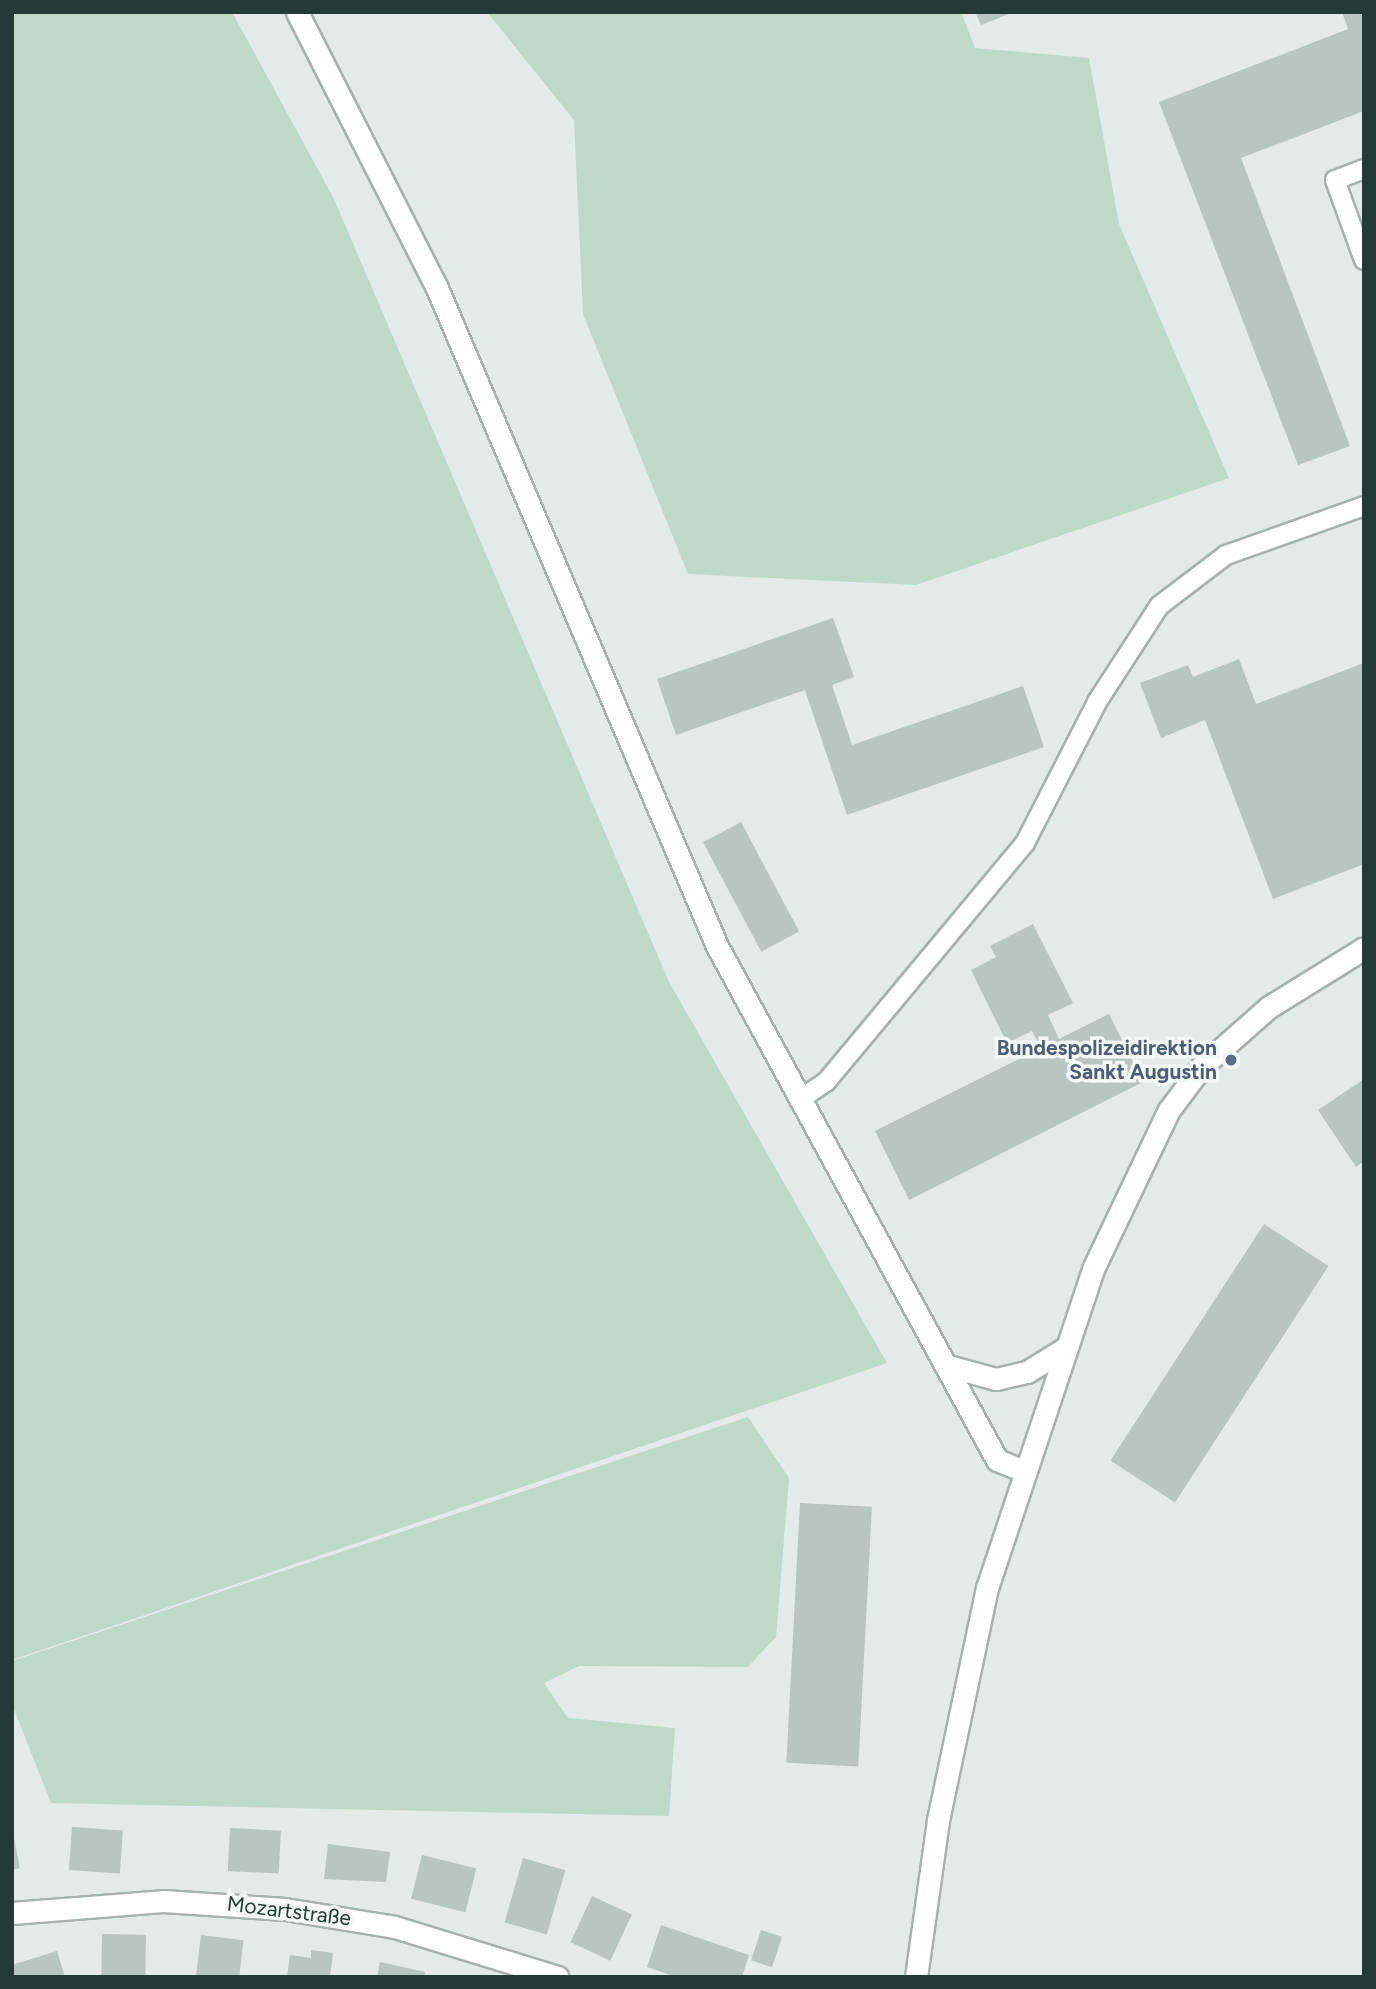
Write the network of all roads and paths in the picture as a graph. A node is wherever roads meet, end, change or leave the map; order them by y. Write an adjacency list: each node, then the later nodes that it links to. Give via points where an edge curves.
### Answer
1 (297, 12): 6 (street, via 459,337 691,891)
2 (1364, 169): 3 (lane, via 1335,180)
3 (1364, 260)
4 (1364, 506): 6 (lane, via 1226,555 1159,606 1130,645 1025,843 826,1082)
5 (1364, 948): 7 (street, via 1269,1007 1202,1066 1136,1174)
6 (799, 1100): 8 (street)
7 (1064, 1349): 8 (street, via 1027,1372 996,1379); 9 (street)
8 (945, 1365): 9 (street, via 997,1460)
9 (1022, 1470): 12 (street, via 953,1738)
10 (12, 1913): 11 (street, Mozartstraße, via 163,1901 285,1909 395,1927)
11 (558, 1977)
12 (916, 1977)

